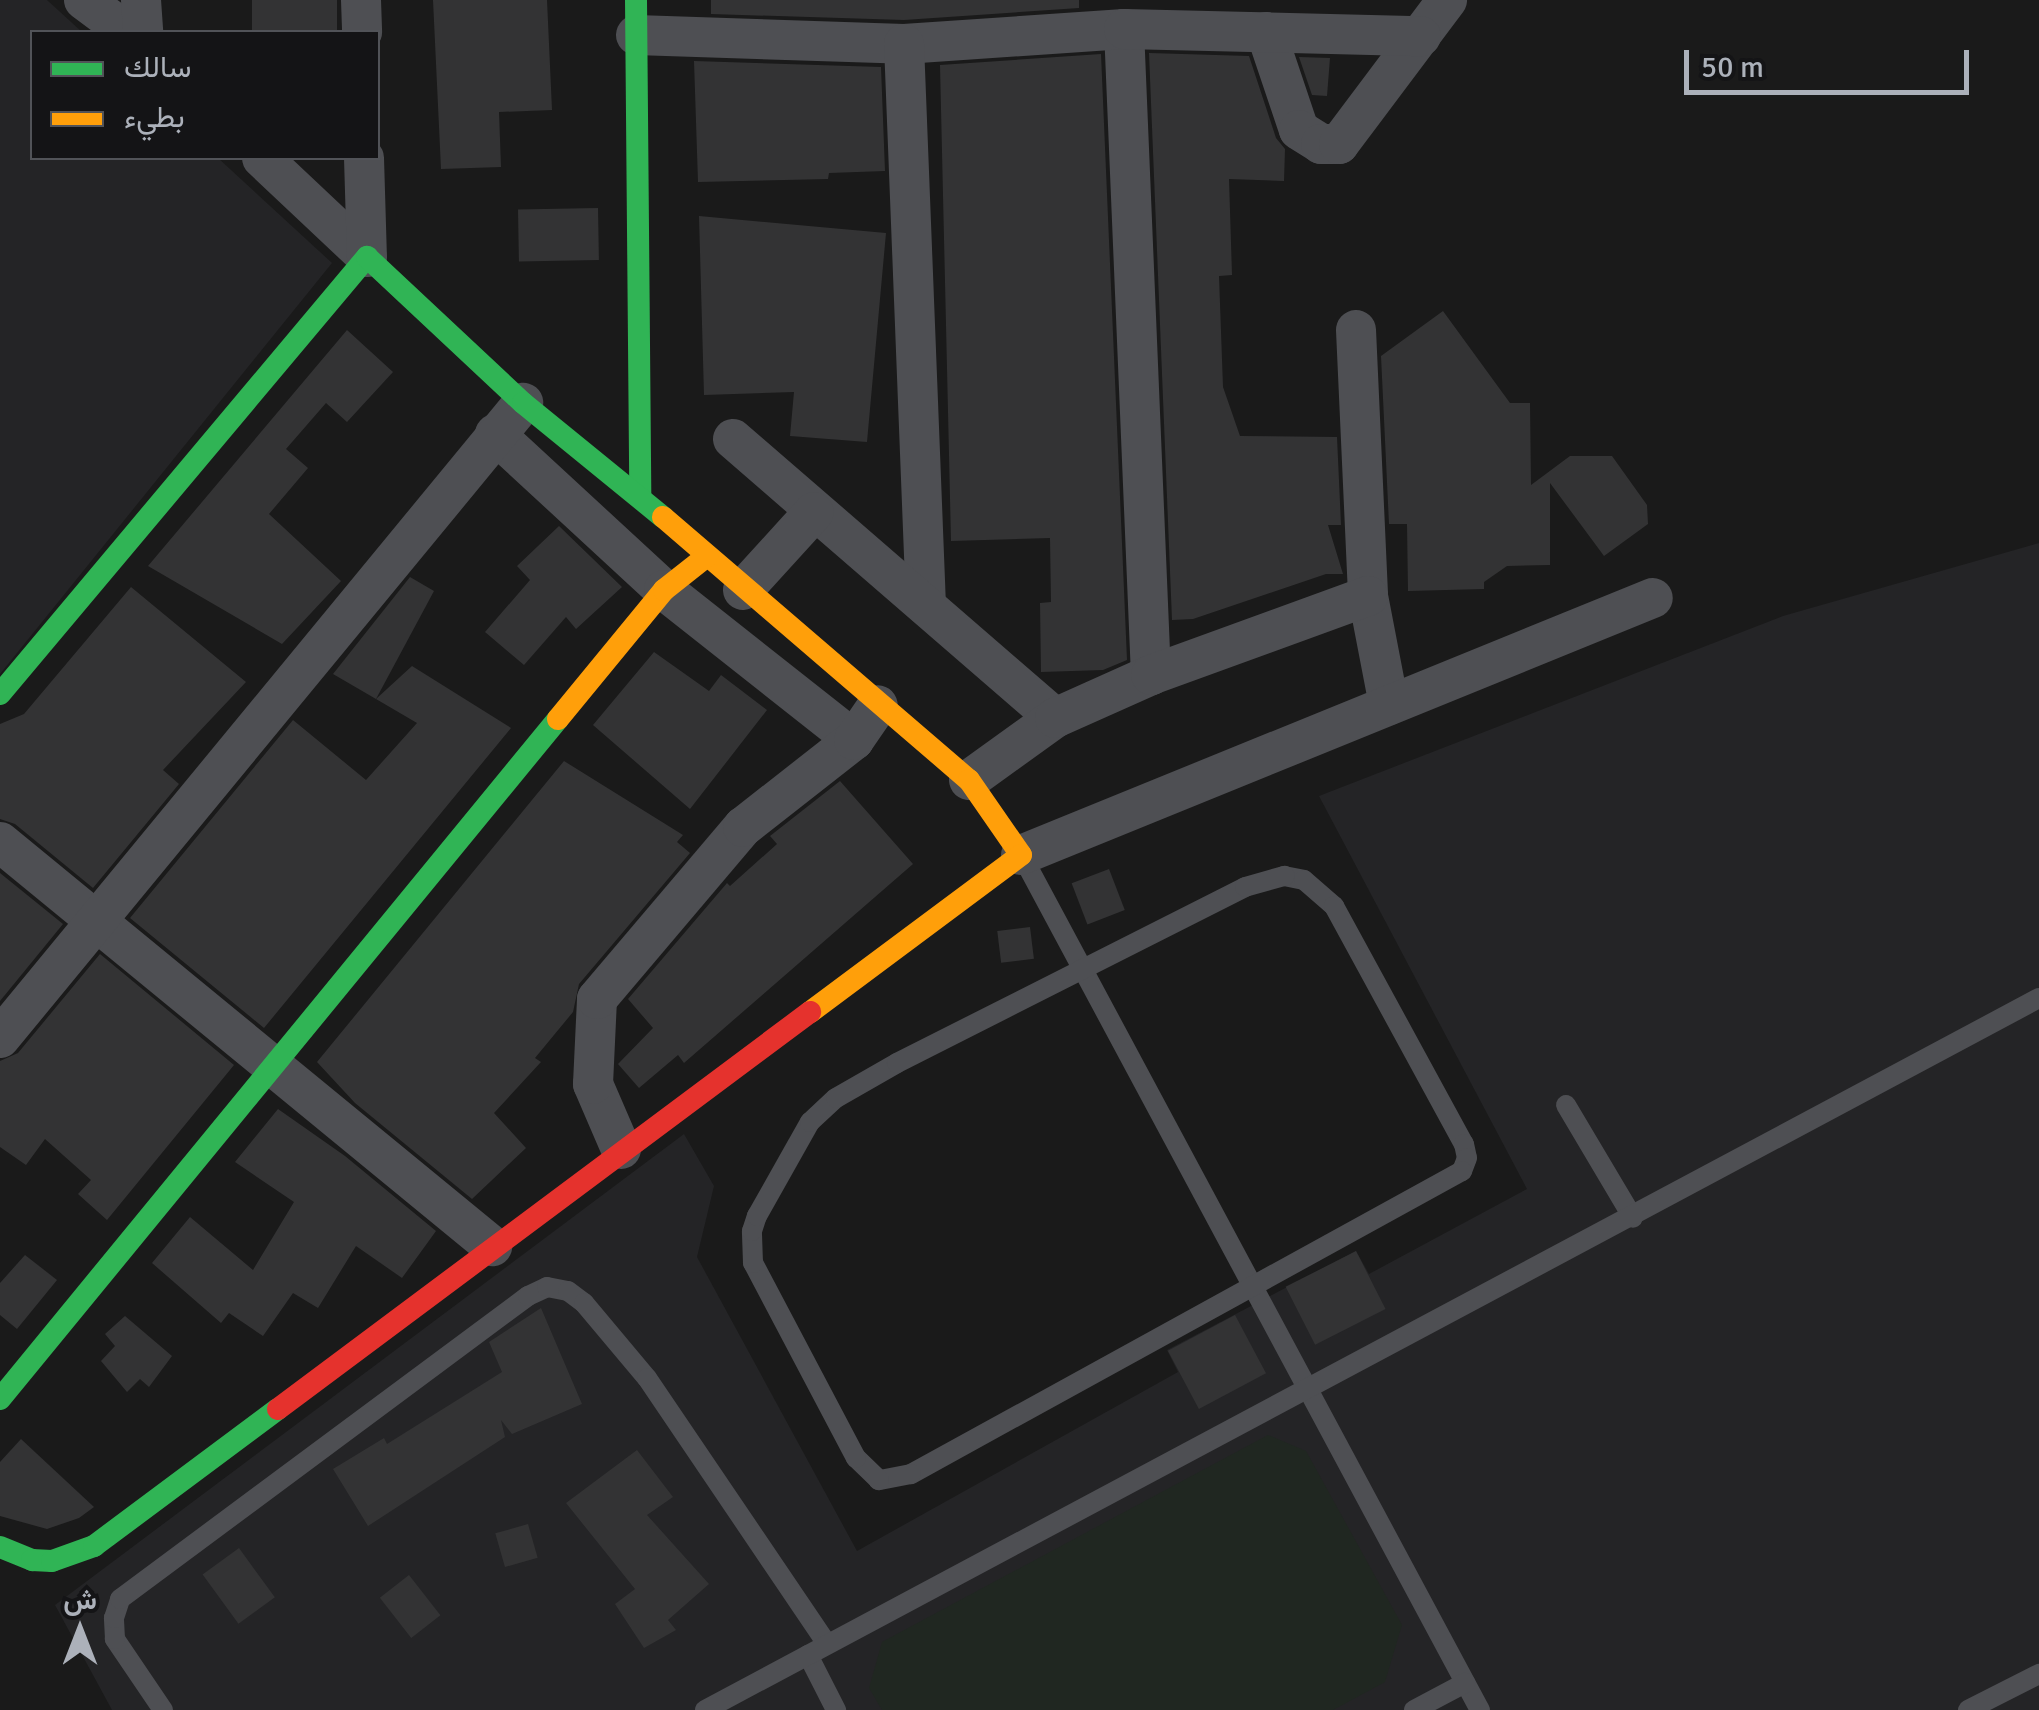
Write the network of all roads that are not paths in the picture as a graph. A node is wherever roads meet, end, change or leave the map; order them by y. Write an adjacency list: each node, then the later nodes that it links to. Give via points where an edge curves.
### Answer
1 (84, 0): 7 (street)
2 (142, 0): 8 (street)
3 (361, 0): 9 (street)
4 (1447, 0): 11 (street)
5 (636, 18): 12 (street); 20 (street)
6 (1124, 29): 10 (street); 12 (street); 28 (street)
7 (124, 30)
8 (142, 30)
9 (362, 30)
10 (1266, 32): 11 (street); 11 (street, via 1299,130 1321,144 1338,144)
11 (1420, 36)
12 (904, 44): 27 (street)
13 (264, 160): 15 (street)
14 (364, 160): 15 (street)
15 (367, 257): 17 (street); 29 (street)
16 (1356, 330): 25 (street)
17 (523, 402): 18 (street); 20 (street)
18 (495, 434): 23 (street); 37 (street)
19 (733, 439): 21 (street)
20 (640, 496): 22 (street)
21 (814, 512): 24 (street); 27 (street)
22 (707, 556): 23 (street); 24 (street)
23 (664, 590): 33 (street); 41 (street)
24 (743, 590): 30 (street)
25 (1368, 596): 28 (street); 31 (street)
26 (1654, 598): 31 (street)
27 (926, 606): 32 (street)
28 (1151, 676): 32 (street)
29 (0, 694)
30 (878, 705): 33 (street); 34 (street)
31 (1389, 705): 36 (street)
32 (1055, 718): 34 (street)
33 (854, 740): 43 (street, via 743,827 596,999 592,1084)
34 (969, 780): 36 (street)
35 (0, 842): 37 (street)
36 (1020, 854): 38 (lane); 43 (street)
37 (98, 920): 40 (street); 41 (street)
38 (1084, 968): 46 (lane); 46 (lane, via 1264,878 1304,880 1334,906 1464,1144 1467,1158 1451,1179); 46 (lane, via 822,1108 757,1216 753,1263 856,1458 879,1480 911,1474)
39 (2039, 998): 44 (lane)
40 (0, 1038)
41 (275, 1065): 45 (street); 48 (street)
42 (1566, 1105): 44 (lane)
43 (620, 1150): 45 (street)
44 (1633, 1218): 47 (lane)
45 (492, 1246): 49 (street, via 94,1546 52,1561)
46 (1253, 1288): 47 (lane)
47 (1308, 1389): 50 (lane); 53 (lane)
48 (0, 1399)
49 (0, 1547)
50 (827, 1644): 51 (lane); 54 (lane, via 646,1378 584,1303 568,1291 547,1288 480,1330 120,1600 114,1639)
51 (808, 1654): 55 (lane); 56 (lane)
52 (2039, 1674): 59 (lane)
53 (1465, 1683): 57 (lane); 58 (lane)
54 (163, 1710)
55 (705, 1710)
56 (836, 1710)
57 (1414, 1710)
58 (1480, 1710)
59 (1968, 1710)

